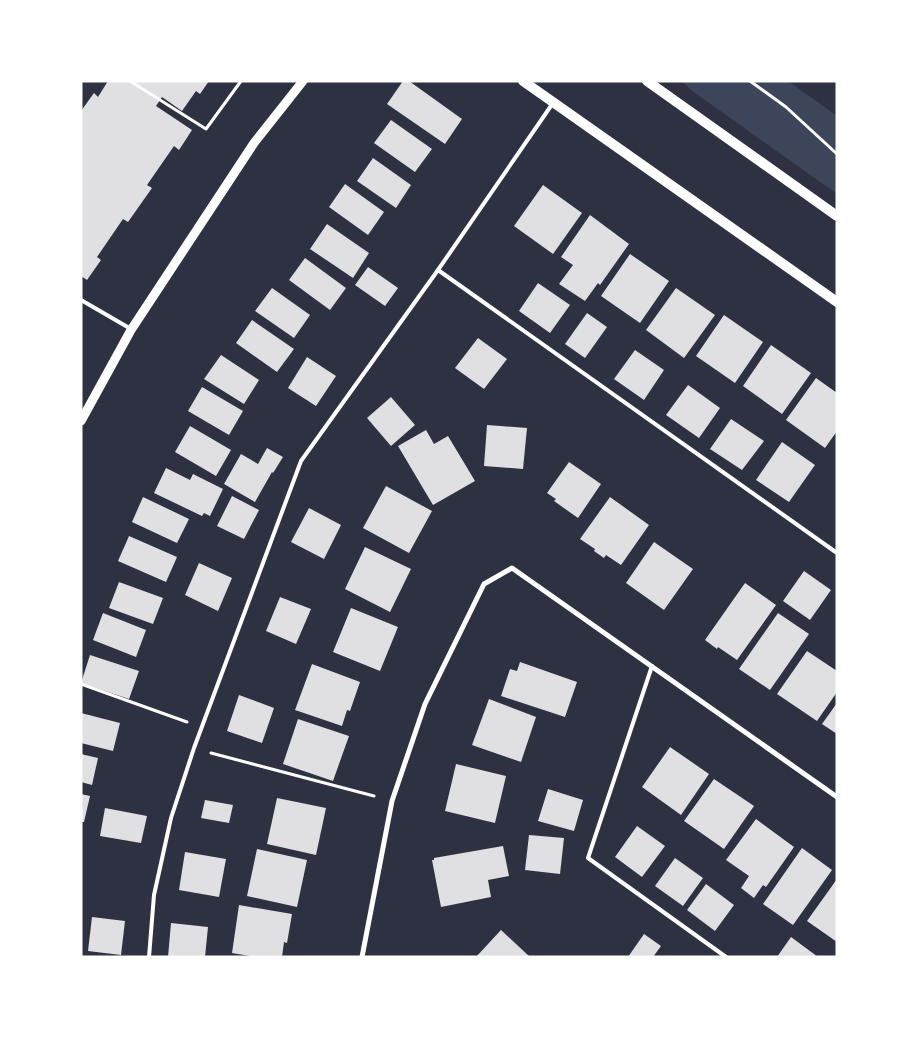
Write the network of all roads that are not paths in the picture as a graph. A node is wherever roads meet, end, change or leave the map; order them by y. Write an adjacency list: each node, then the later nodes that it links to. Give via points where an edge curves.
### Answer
1 (303, 81): 9 (street, via 254,143)
2 (523, 81): 4 (main road)
3 (647, 81): 5 (main road)
4 (554, 103): 6 (lane); 8 (main road)
5 (837, 216)
6 (438, 270): 11 (lane); 14 (lane, via 301,461 171,818 154,895)
7 (81, 300): 9 (lane)
8 (837, 302)
9 (131, 330): 10 (street)
10 (81, 422)
11 (837, 554)
12 (652, 666): 13 (street); 15 (street, via 512,568 484,584 425,704 392,801); 16 (lane, via 588,858)
13 (837, 797)
14 (149, 957)
15 (362, 957)
16 (726, 957)

